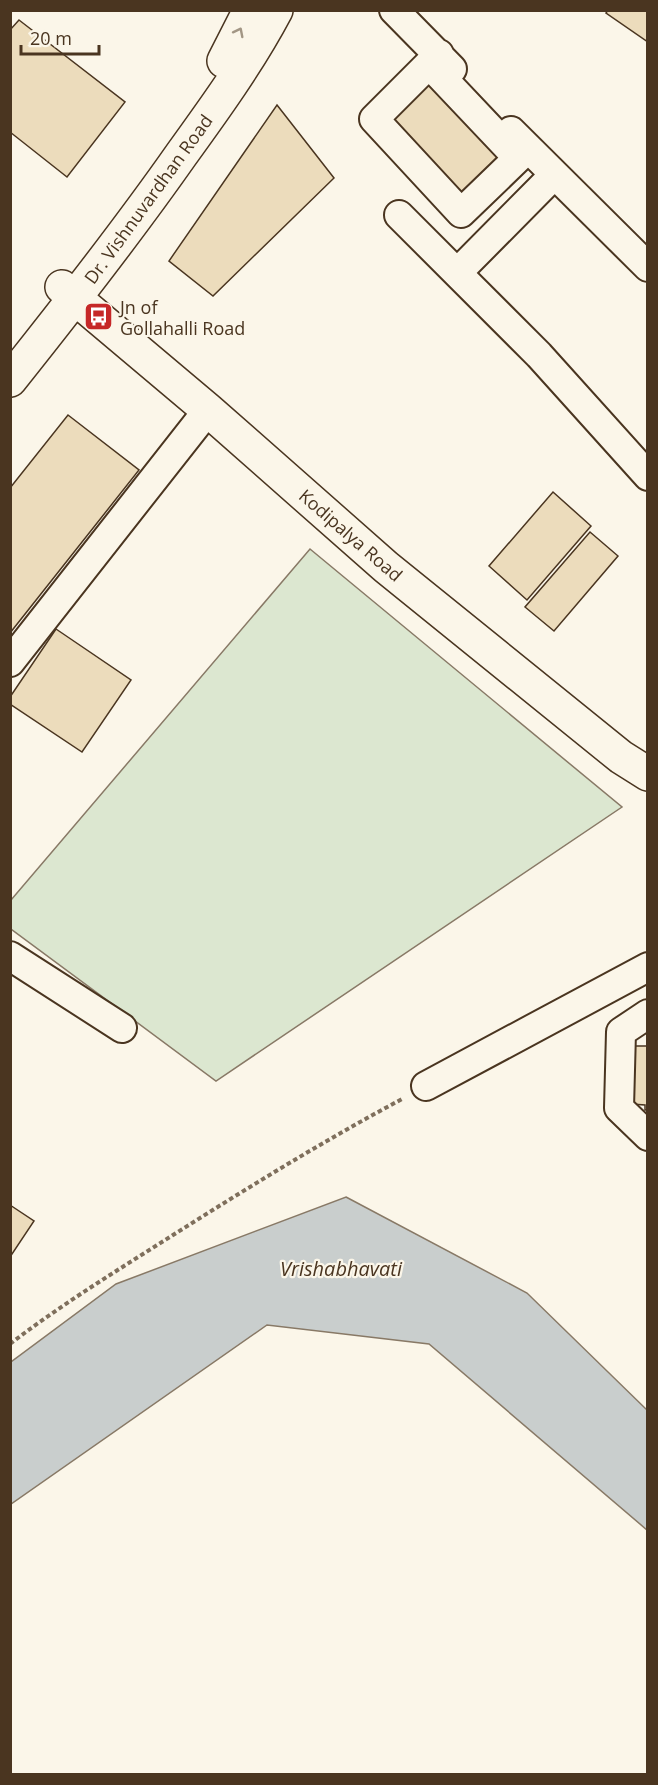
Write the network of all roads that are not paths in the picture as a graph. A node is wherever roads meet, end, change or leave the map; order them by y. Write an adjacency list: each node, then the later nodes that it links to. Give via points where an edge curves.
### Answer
1 (250, 10): 9 (main road, Dr. Vishnuvardhan Road, one-way to 1, via 96,247 216,78)
2 (276, 10): 9 (main road, Dr. Vishnuvardhan Road, via 259,43 129,228)
3 (394, 10): 4 (street)
4 (434, 59): 4 (street, via 374,118 461,213 518,158); 5 (street)
5 (554, 175): 7 (street); 8 (street)
6 (399, 215): 8 (street)
7 (648, 267)
8 (457, 273): 13 (street, via 539,355)
9 (69, 292): 10 (main road, Dr. Vishnuvardhan Road); 11 (main road, Dr. Vishnuvardhan Road); 12 (main road, Kodipalya Road)
10 (10, 353)
11 (10, 380)
12 (208, 410): 14 (street); 15 (main road, Kodipalya Road, via 386,567 621,757)
13 (648, 476)
14 (10, 662)
15 (648, 774)
16 (10, 956): 20 (street)
17 (648, 967): 18 (street)
18 (600, 993): 21 (street); 22 (street)
19 (648, 1014): 21 (street)
20 (122, 1028)
21 (621, 1032): 23 (street, via 619,1108)
22 (426, 1086)
23 (648, 1136)

